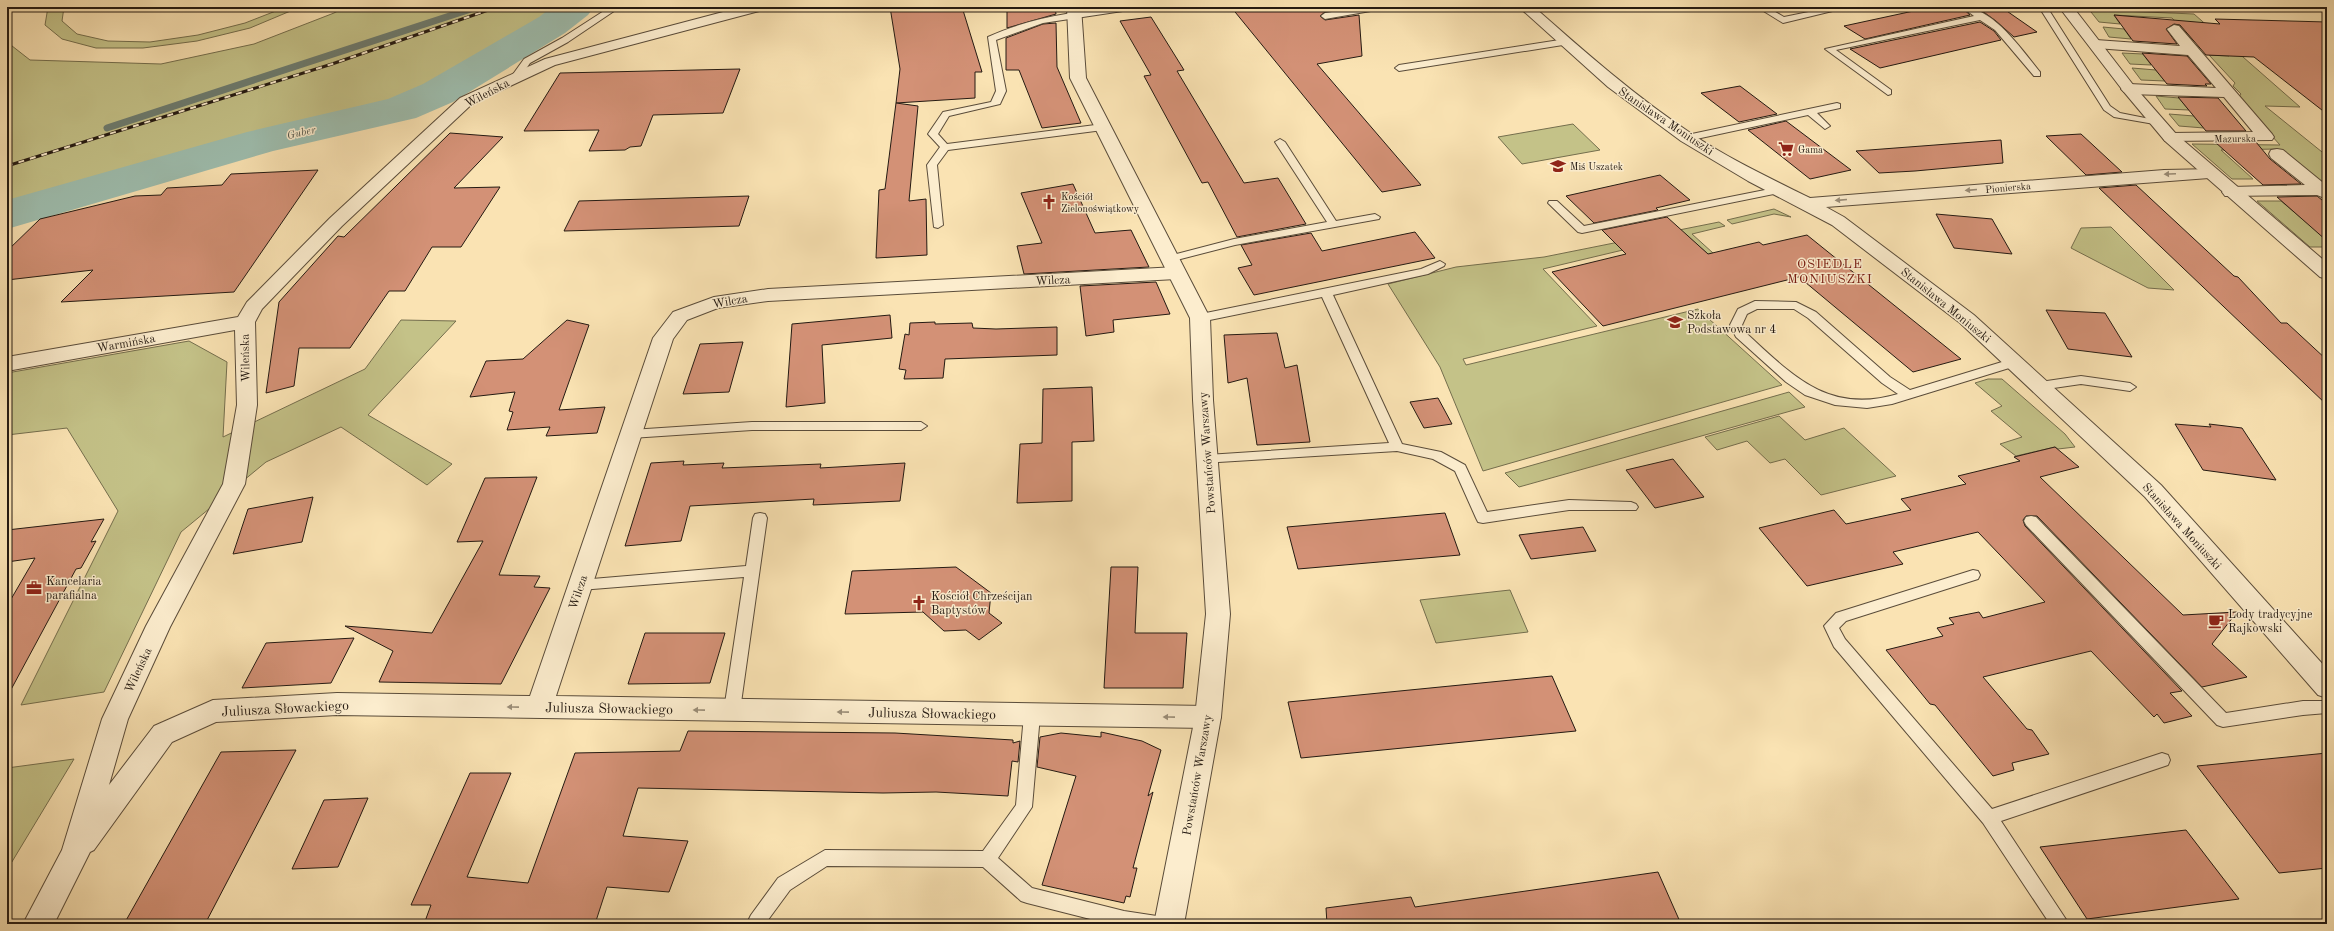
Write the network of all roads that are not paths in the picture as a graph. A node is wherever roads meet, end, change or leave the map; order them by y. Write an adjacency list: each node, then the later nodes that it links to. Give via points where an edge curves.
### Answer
1 (616, 7): 20 (lane, via 565,40 527,60)
2 (758, 7): 20 (street, Wileńska, via 550,62)
3 (1136, 7): 11 (lane)
4 (1382, 7): 12 (lane)
5 (1526, 7): 15 (street, Stanisława Moniuszki)
6 (1761, 7): 7 (lane, via 1782,20)
7 (1845, 7)
8 (1966, 7): 13 (lane)
9 (2043, 7): 26 (lane, via 2107,108 2117,115)
10 (2066, 7): 16 (street)
11 (1075, 11): 28 (street, Powstańców Warszawy, via 1078,78); 32 (lane, via 1010,29 991,39 1001,91 994,104 946,114 933,134)
12 (1325, 16)
13 (1981, 17): 19 (lane, via 1998,28); 22 (lane, via 1829,49)
14 (2174, 28): 17 (street, Mazurska)
15 (1566, 42): 18 (lane); 29 (street, Stanisława Moniuszki, via 1613,84)
16 (2096, 44): 17 (street); 21 (street)
17 (2193, 51): 23 (street, Mazurska)
18 (1399, 68)
19 (2037, 74)
20 (516, 77): 48 (street, Wileńska, via 466,102 336,222 254,306)
21 (2129, 90): 23 (street); 26 (street)
22 (1888, 92)
23 (2229, 93): 30 (street, Mazurska, via 2266,137)
24 (1837, 106): 25 (lane)
25 (1810, 112): 27 (lane); 29 (lane)
26 (2157, 123): 30 (street)
27 (1824, 126)
28 (1103, 127): 32 (lane); 44 (street, Powstańców Warszawy)
29 (1687, 138): 35 (street, Stanisława Moniuszki)
30 (2171, 138): 34 (street)
31 (1280, 142): 41 (lane)
32 (945, 147): 42 (lane, via 932,165)
33 (2278, 154): 37 (street)
34 (2209, 173): 36 (street); 39 (street, Pionierska, one-way to 39, via 2164,174)
35 (1780, 190): 38 (lane, via 1582,230); 39 (street, Stanisława Moniuszki)
36 (2231, 192): 37 (street); 45 (street)
37 (2324, 192)
38 (1553, 203)
39 (1807, 203): 49 (street, Stanisława Moniuszki, via 1838,221 1961,314)
40 (1375, 216): 41 (lane)
41 (1333, 224): 44 (lane, via 1234,242)
42 (938, 225)
43 (1440, 264): 46 (lane, via 1424,272)
44 (1172, 266): 47 (street, Powstańców Warszawy); 55 (street, Wilcza, via 768,295 714,303 680,316 663,338)
45 (2324, 267)
46 (1326, 292): 47 (lane); 56 (lane)
47 (1200, 318): 57 (street, Powstańców Warszawy)
48 (244, 322): 50 (street, Warmińska); 72 (street, Wileńska, via 246,405 234,484 158,626 115,719)
49 (2015, 362): 51 (street, Stanisława Moniuszki); 53 (lane)
50 (7, 364)
51 (2040, 386): 52 (lane, via 2081,380); 64 (street, Stanisława Moniuszki, via 2153,491)
52 (2130, 387)
53 (1908, 395): 53 (lane, via 1886,380 1812,315 1796,306 1755,305 1742,312 1736,325 1740,334 1790,379 1809,392 1835,400 1867,404)
54 (921, 426): 55 (lane, via 752,426)
55 (631, 434): 63 (street, Wilcza)
56 (1397, 447): 57 (lane); 58 (lane, via 1436,455 1460,468 1483,518 1569,505)
57 (1207, 460): 69 (street, Powstańców Warszawy, via 1218,614)
58 (1631, 507)
59 (760, 518): 61 (lane)
60 (2030, 522): 66 (lane, via 2223,720)
61 (752, 570): 63 (lane); 67 (lane)
62 (1973, 575): 71 (lane, via 1841,617 1830,626 1839,643)
63 (580, 585): 65 (street, Wilcza)
64 (2327, 688)
65 (539, 707): 67 (street, Juliusza Słowackiego, one-way to 65); 72 (street, Juliusza Słowackiego, one-way to 72, via 337,704 213,711 163,734)
66 (2327, 707)
67 (732, 710): 68 (street, Juliusza Słowackiego, one-way to 67)
68 (1032, 715): 69 (street, Juliusza Słowackiego, one-way to 68); 73 (lane, via 1024,807)
69 (1208, 717): 77 (street, Powstańców Warszawy)
70 (2162, 760): 71 (lane)
71 (1990, 818): 78 (lane)
72 (75, 854): 75 (street, Wileńska)
73 (987, 859): 74 (lane, via 825,858 784,884); 76 (lane, via 1027,895 1124,919)
74 (756, 921)
75 (38, 924)
76 (1164, 924)
77 (1169, 924)
78 (2060, 924)

